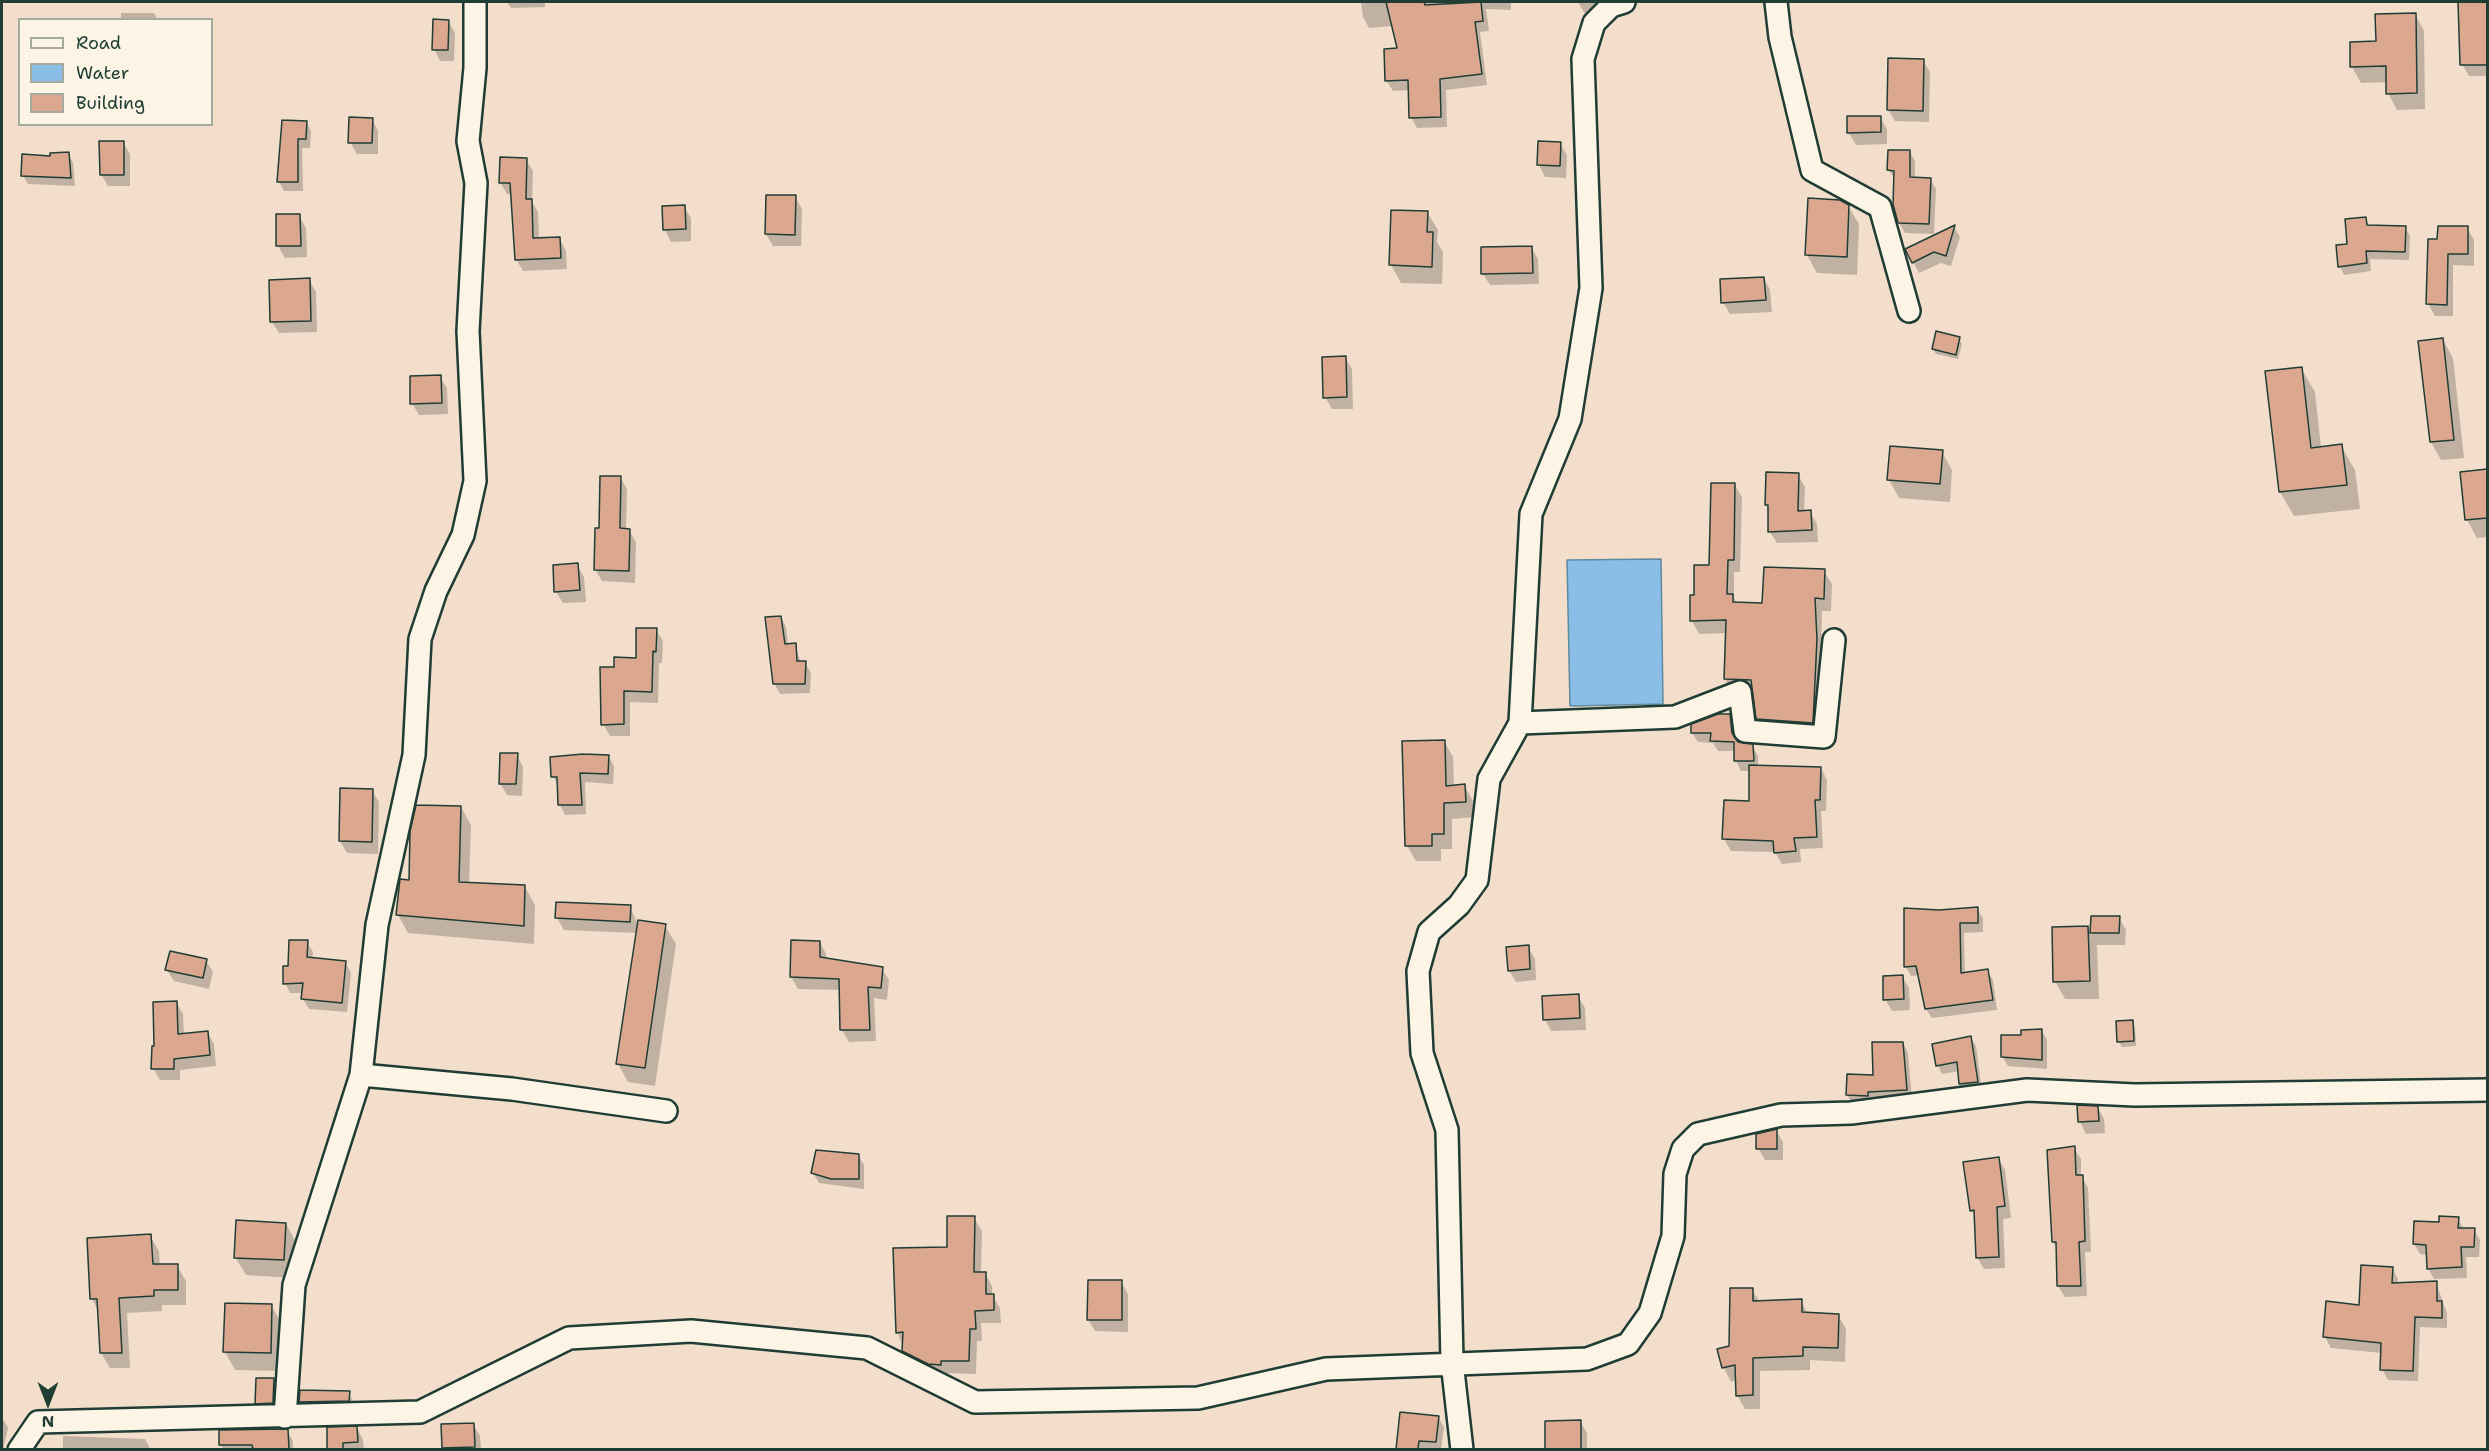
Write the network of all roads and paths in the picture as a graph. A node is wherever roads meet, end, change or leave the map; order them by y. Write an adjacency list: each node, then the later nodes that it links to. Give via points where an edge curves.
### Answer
1 (475, 2): 7 (street, via 475,68 468,141 476,183 468,332 475,481 463,535 436,591 420,639 414,755 377,925)
2 (1624, 2): 6 (street, via 1611,6 1594,23 1583,59 1591,288 1570,419 1531,514)
3 (1776, 2): 4 (street, via 1780,37 1812,170 1880,207)
4 (1909, 311)
5 (1834, 640): 6 (street, via 1824,737 1745,731 1740,692 1674,717)
6 (1520, 723): 10 (street, via 1490,779 1478,880 1459,905 1429,932 1418,971 1422,1053 1447,1130)
7 (362, 1075): 9 (street, via 512,1089); 11 (street, via 294,1285)
8 (2487, 1090): 10 (street, via 2135,1095 2027,1090 1851,1113 1781,1115 1698,1134 1683,1149 1675,1174 1673,1236 1650,1313 1628,1344 1587,1359)
9 (666, 1110)
10 (1452, 1362): 11 (street, via 1326,1369 1198,1398 975,1402 867,1348 691,1331 569,1338 420,1412); 13 (street)
11 (285, 1417): 12 (street, via 38,1422)
12 (19, 1449)
13 (1462, 1449)

